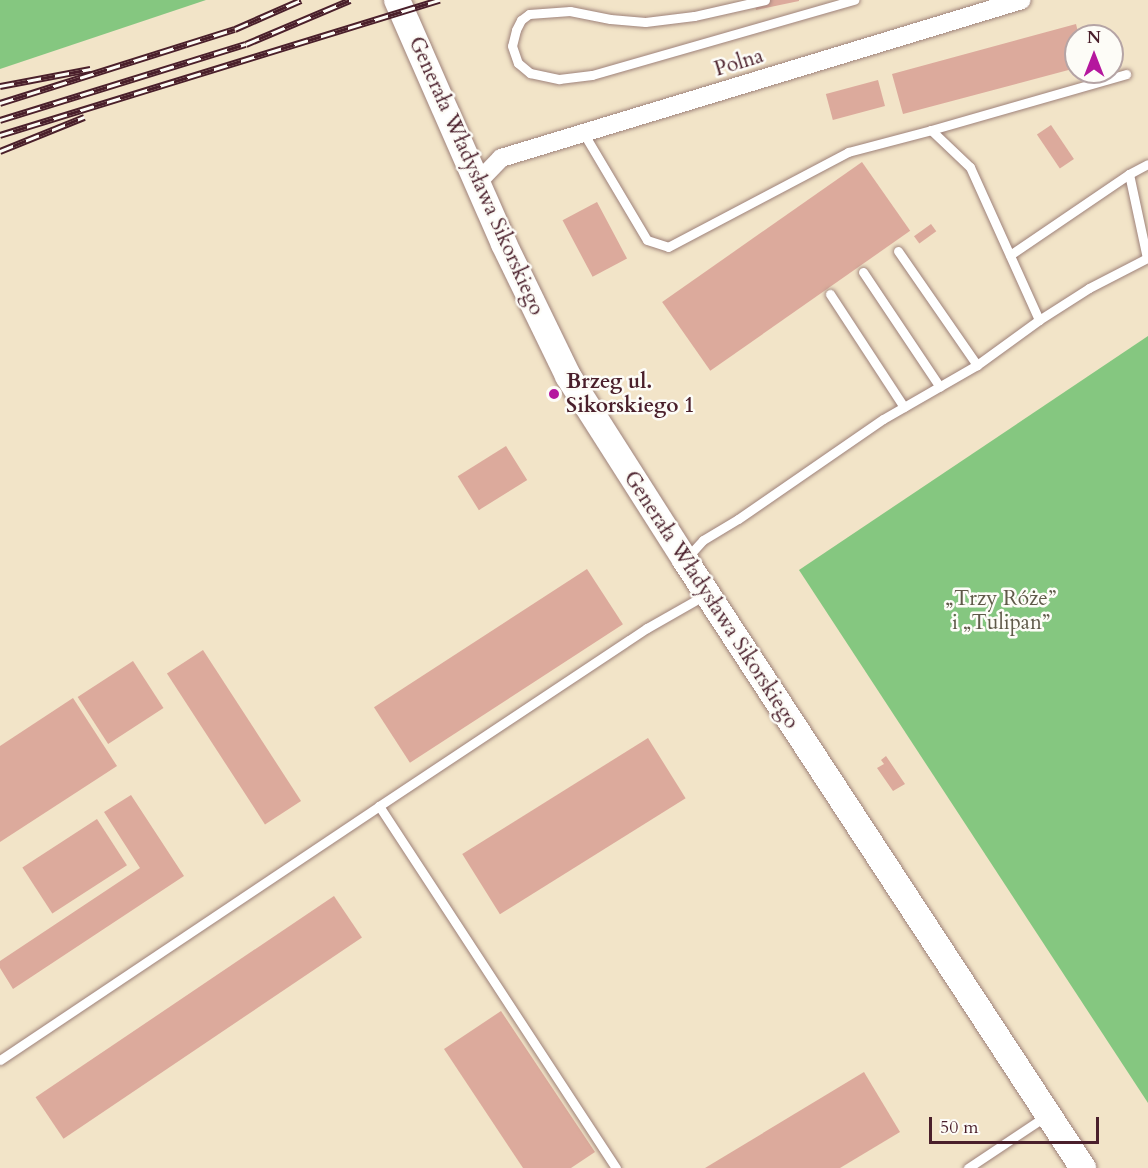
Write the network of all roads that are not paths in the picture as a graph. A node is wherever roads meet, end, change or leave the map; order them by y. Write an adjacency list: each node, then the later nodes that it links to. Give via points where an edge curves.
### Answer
1 (397, 0): 10 (main road, Generała Władysława Sikorskiego)
2 (765, 0): 3 (lane, via 645,22 570,11 529,14 521,20 512,46 518,63 530,73 559,79 592,75)
3 (854, 0)
4 (1022, 0): 7 (street, Polna)
5 (1126, 74): 6 (lane)
6 (931, 130): 7 (lane, via 848,152 668,247 647,240); 12 (lane, via 970,167)
7 (584, 134): 10 (street, Polna, via 501,158)
8 (1148, 164): 9 (lane)
9 (1129, 174): 12 (lane); 15 (lane, via 1147,258)
10 (478, 182): 19 (main road, Generała Władysława Sikorskiego, via 568,376)
11 (898, 251): 16 (lane)
12 (1010, 255): 15 (lane)
13 (863, 272): 17 (lane)
14 (830, 294): 18 (lane)
15 (1039, 320): 16 (lane)
16 (977, 365): 17 (lane)
17 (940, 387): 18 (lane)
18 (904, 407): 19 (lane, via 703,540)
19 (685, 560): 20 (main road, Generała Władysława Sikorskiego)
20 (707, 594): 21 (lane, via 647,628); 23 (main road, Generała Władysława Sikorskiego)
21 (379, 806): 22 (lane); 24 (lane)
22 (0, 1060)
23 (1048, 1115): 25 (lane); 26 (main road, Generała Władysława Sikorskiego)
24 (616, 1168)
25 (968, 1168)
26 (1083, 1168)

